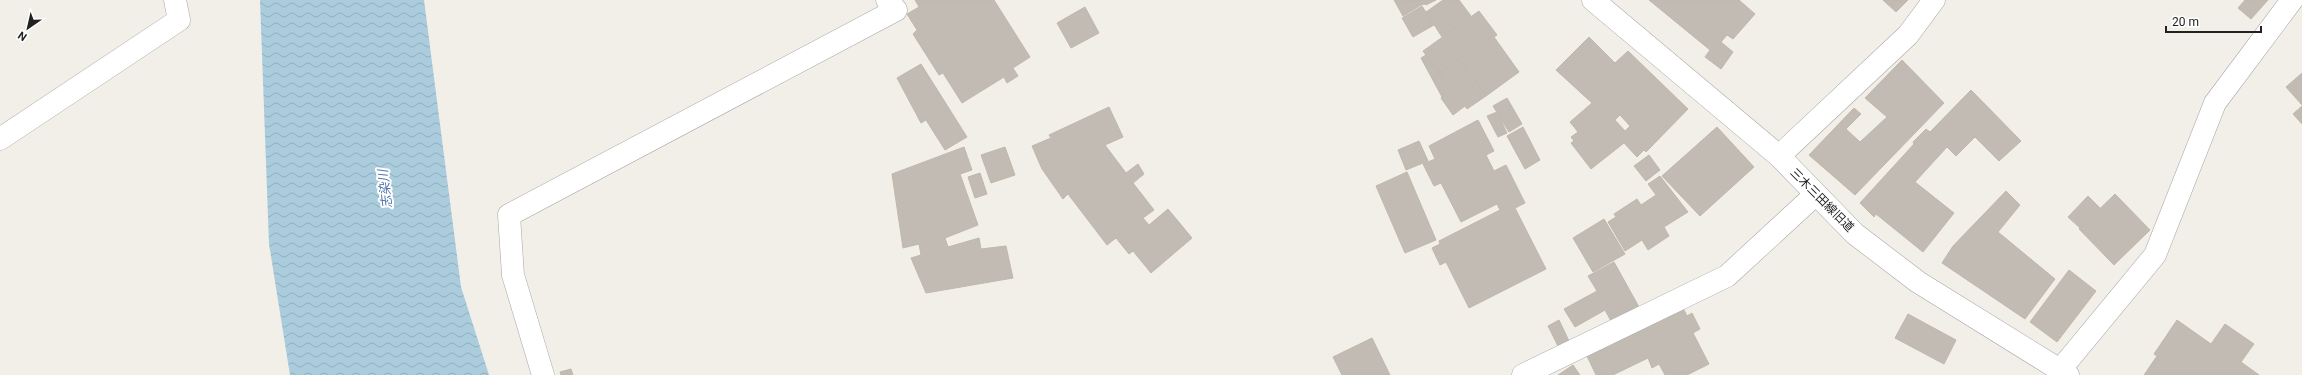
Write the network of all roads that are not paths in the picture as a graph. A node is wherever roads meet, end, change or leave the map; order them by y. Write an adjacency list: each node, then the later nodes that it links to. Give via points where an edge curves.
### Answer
1 (175, 0): 6 (street, via 179,20)
2 (887, 0): 10 (street, via 896,10 509,215 513,274)
3 (1593, 0): 7 (street, 三木三田線旧道)
4 (1934, 0): 7 (street, via 1908,35)
5 (2292, 0): 9 (street, via 2215,103 2155,255)
6 (0, 139)
7 (1779, 156): 8 (street, 三木三田線旧道)
8 (1816, 194): 9 (street, 三木三田線旧道, via 1855,234 1918,282); 11 (street, via 1727,276)
9 (2064, 372)
10 (543, 375)
11 (1523, 375)

